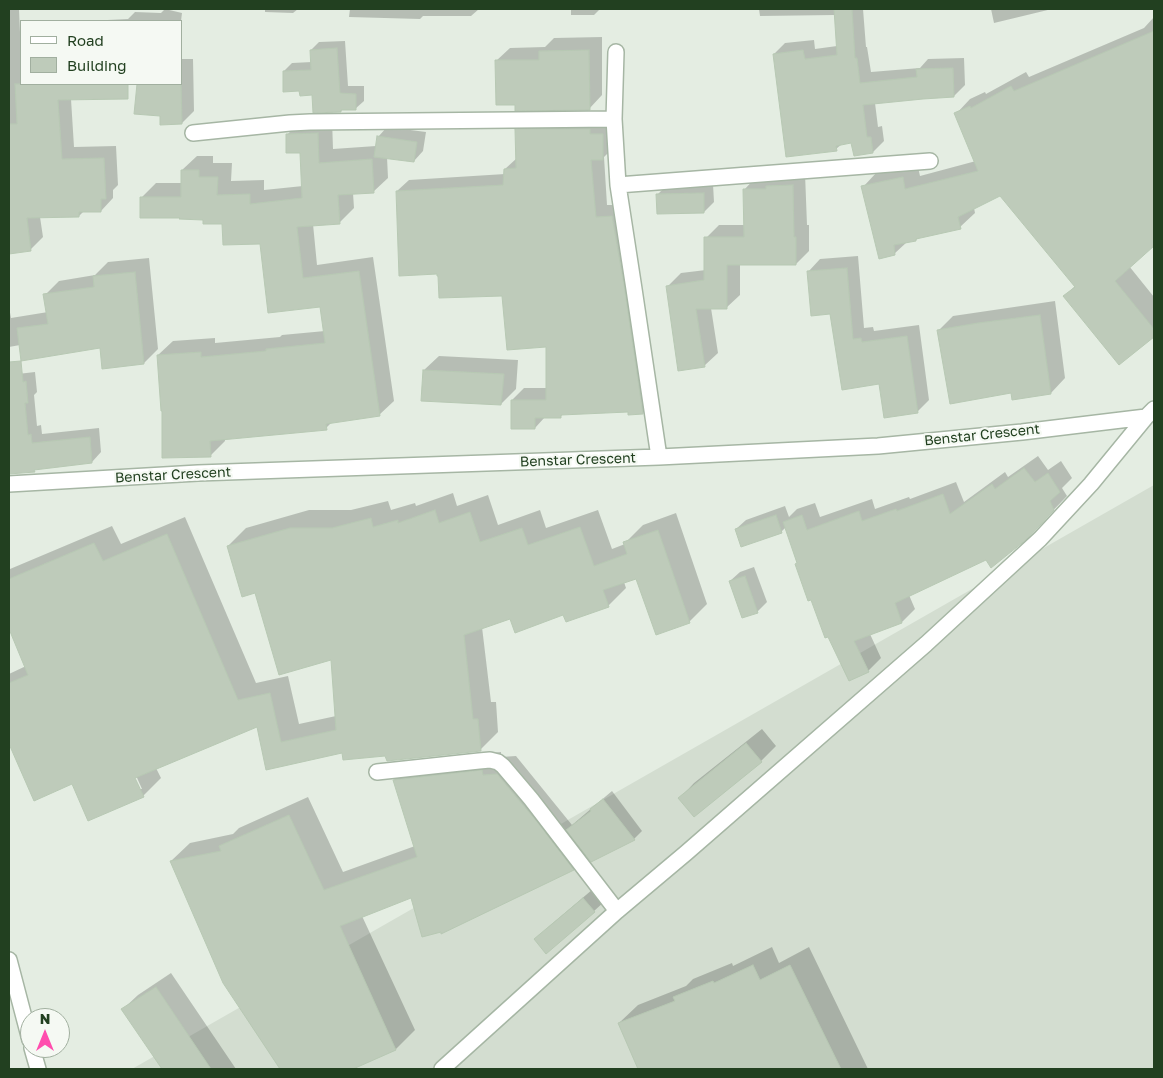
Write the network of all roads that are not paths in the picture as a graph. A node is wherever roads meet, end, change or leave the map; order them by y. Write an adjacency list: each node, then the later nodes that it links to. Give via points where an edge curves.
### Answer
1 (616, 52): 2 (street)
2 (614, 119): 3 (street, via 300,123); 5 (street)
3 (193, 133)
4 (930, 161): 5 (street)
5 (618, 185): 7 (street)
6 (1150, 413): 7 (street, Benstar Crescent, via 1022,432 878,446); 10 (street, via 1040,539 919,651)
7 (659, 457): 8 (street, Benstar Crescent, via 198,473)
8 (9, 484)
9 (377, 772): 10 (street, via 479,760 498,762 531,799)
10 (617, 911): 13 (street)
11 (9, 960): 12 (street)
12 (22, 1008)
13 (442, 1069)

